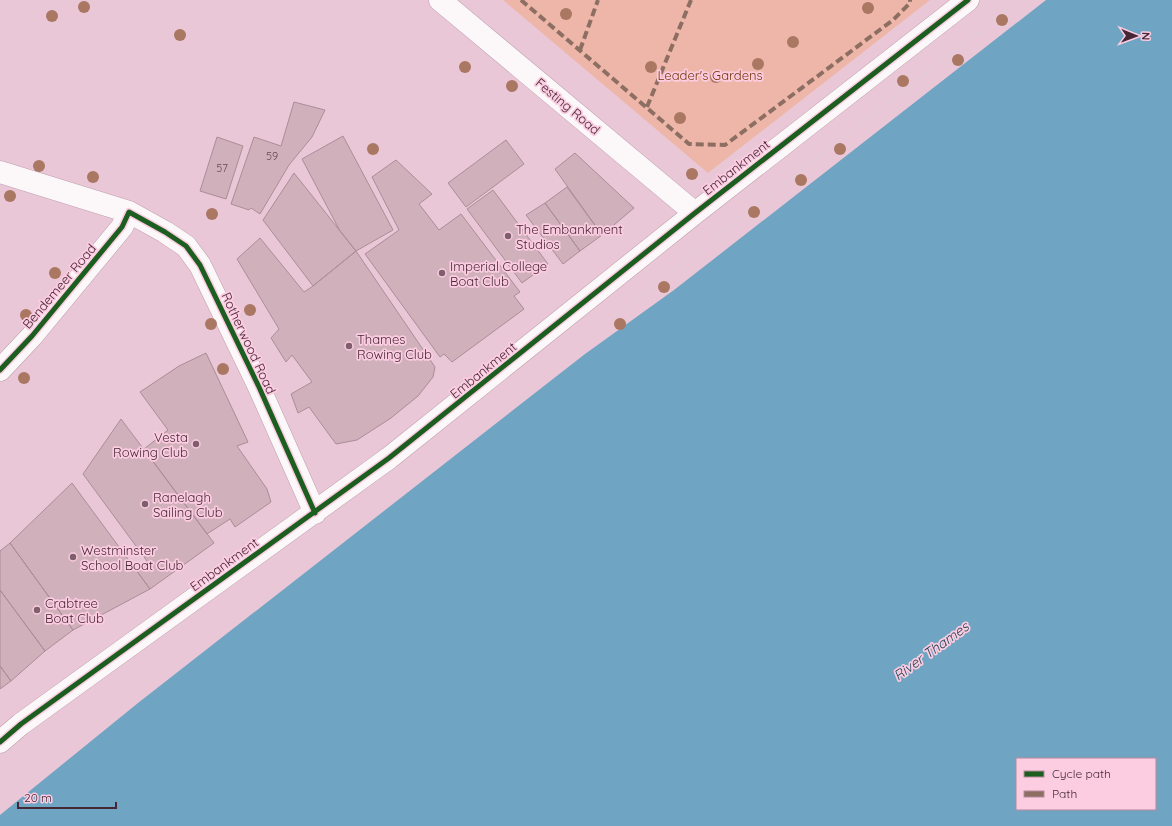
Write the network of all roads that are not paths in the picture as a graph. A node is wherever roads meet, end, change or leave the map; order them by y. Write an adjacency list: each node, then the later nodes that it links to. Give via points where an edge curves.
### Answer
1 (440, 0): 5 (street, Festing Road)
2 (968, 0): 5 (street, Embankment)
3 (0, 172): 4 (street, Rotherwood Road)
4 (129, 212): 6 (street, Bendemeer Road, via 122,227 32,336); 7 (street, Rotherwood Road, via 186,246 200,265)
5 (695, 213): 7 (street, Embankment, via 389,458)
6 (0, 370)
7 (315, 513): 8 (street, Embankment)
8 (0, 742)

